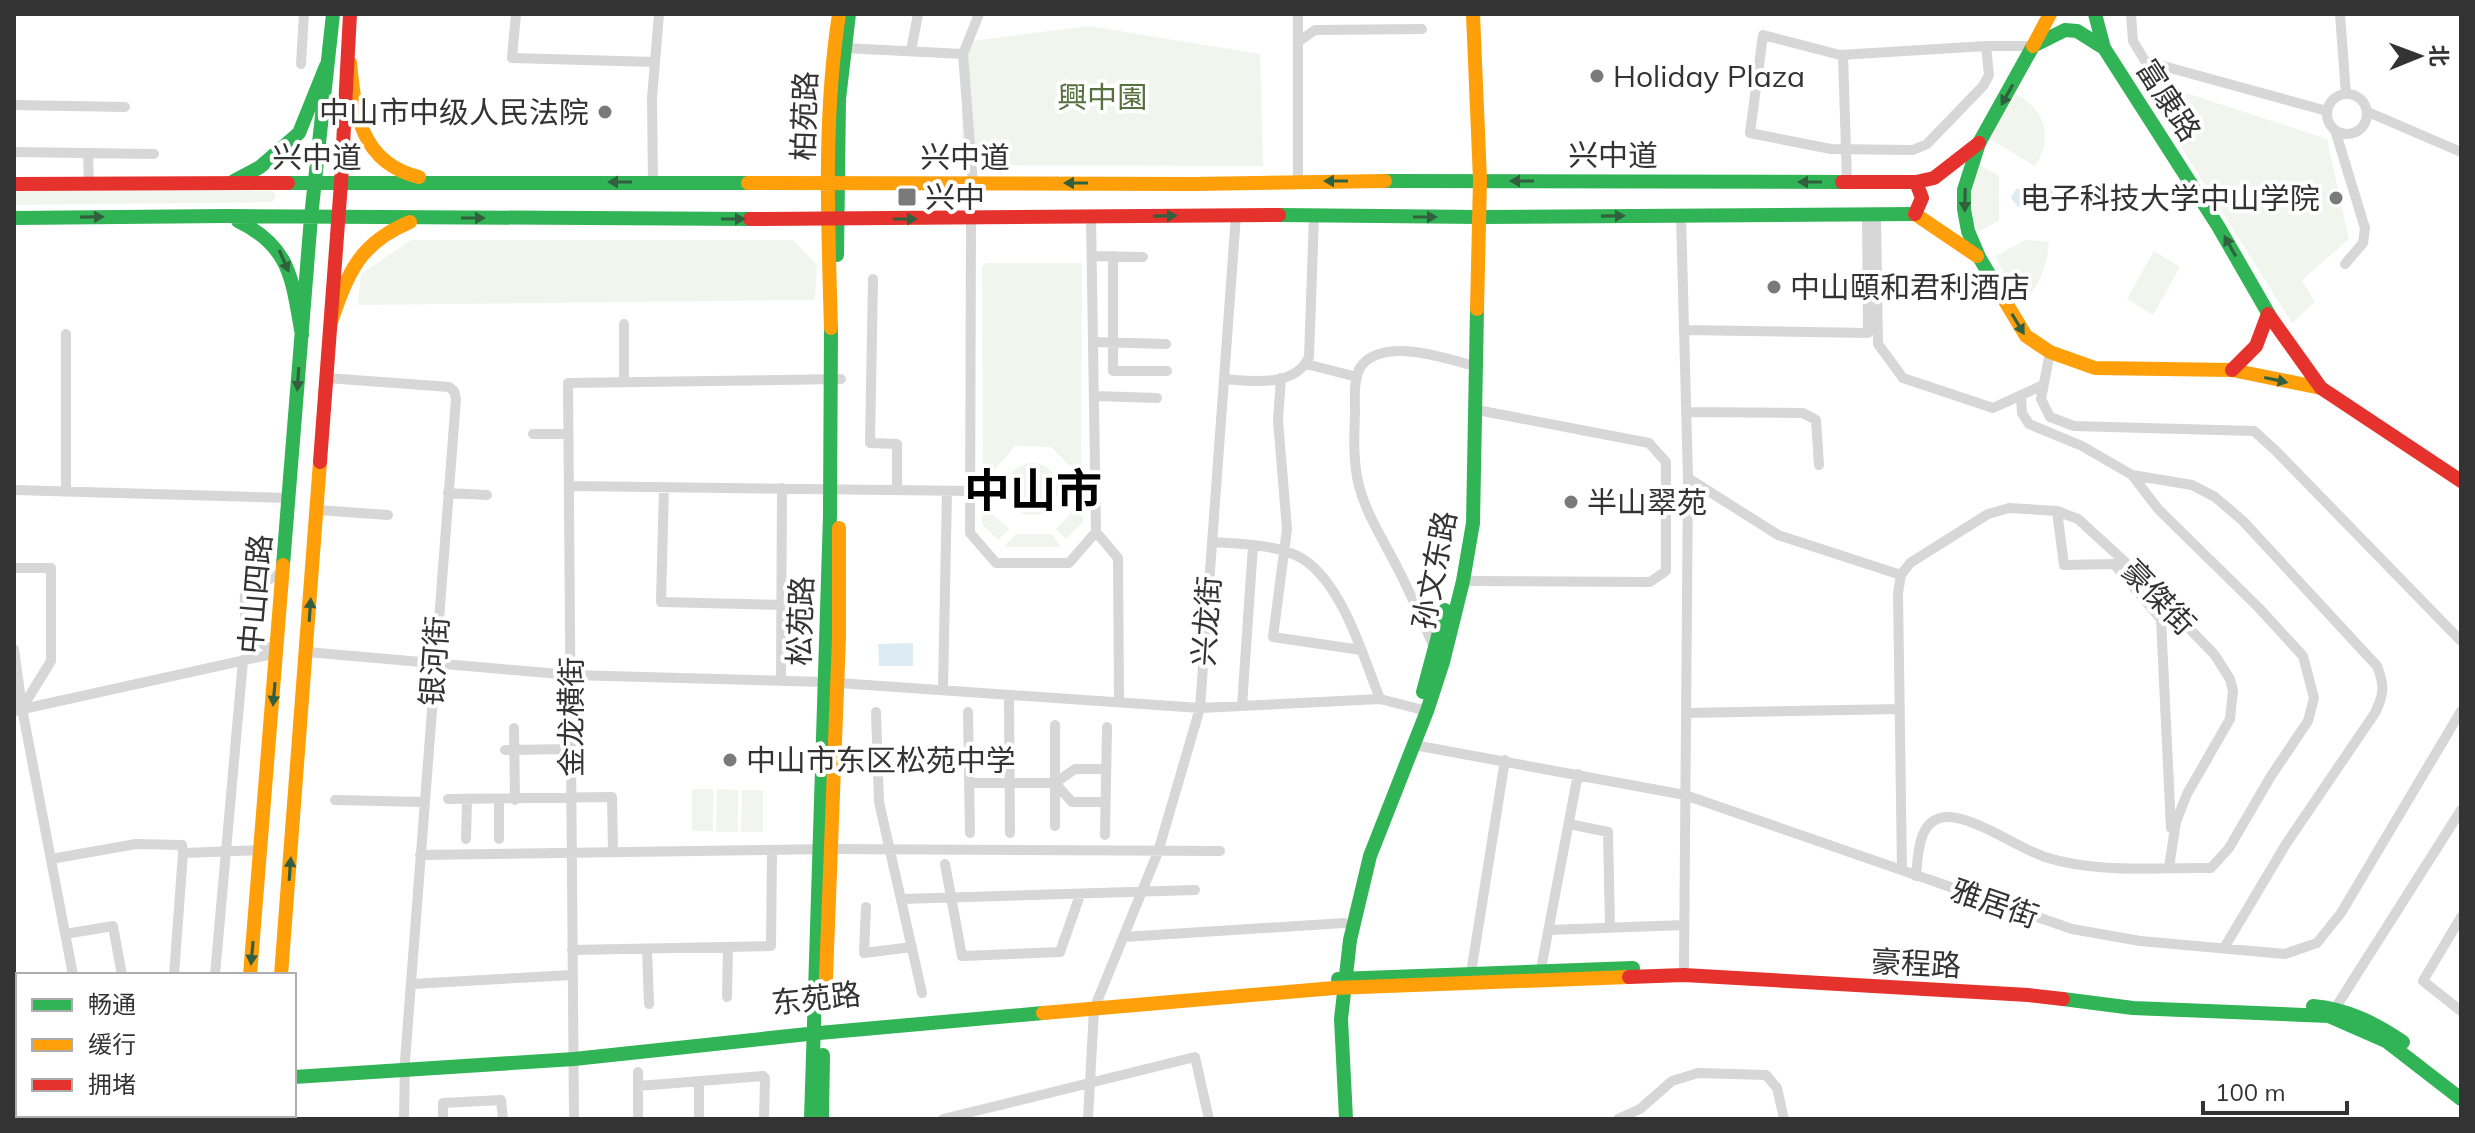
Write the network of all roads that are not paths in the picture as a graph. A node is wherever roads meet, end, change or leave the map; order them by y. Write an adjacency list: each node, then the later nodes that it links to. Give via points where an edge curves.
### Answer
1 (304, 14): 28 (street)
2 (330, 14): 30 (main road)
3 (350, 14): 29 (main road)
4 (358, 14): 29 (main road)
5 (516, 14): 27 (street, via 512,58)
6 (659, 14): 27 (street)
7 (839, 14): 53 (main road, 柏苑路, via 829,102)
8 (849, 14): 22 (main road, 柏苑路)
9 (918, 14): 24 (street)
10 (979, 14): 25 (street)
11 (1298, 14): 19 (street)
12 (1466, 14): 42 (main road, 孙文东路)
13 (1473, 14): 42 (main road, 孙文东路)
14 (2050, 14): 21 (main road)
15 (2095, 14): 23 (main road)
16 (2131, 14): 34 (street, via 2133,41 2145,61)
17 (2340, 14): 31 (street)
18 (1422, 29): 19 (street, via 1315,30)
19 (1298, 42): 43 (street)
20 (1986, 46): 21 (street); 26 (street); 26 (street, via 1989,75 1983,86 1927,144 1913,150 1831,149 1750,133 1763,35)
21 (2033, 46): 23 (main road, 富康路, via 2065,30 2077,31); 37 (main road, one-way to 37)
22 (844, 48): 24 (street); 53 (main road, 柏苑路)
23 (2104, 48): 75 (main road, 富康路, one-way to 23)
24 (911, 51): 25 (street)
25 (963, 54): 54 (street)
26 (1843, 55): 46 (street)
27 (655, 62): 45 (street)
28 (301, 64)
29 (348, 64): 44 (main road, via 363,135 396,170); 50 (main road, 中山四路)
30 (326, 66): 48 (main road, via 299,133 260,167); 49 (main road, 中山四路)
31 (2346, 94): 34 (street, via 2334,99); 35 (street, via 2358,97)
32 (14, 105): 33 (street)
33 (125, 107)
34 (2327, 111): 36 (street)
35 (2368, 112): 36 (street, via 2355,133); 39 (street)
36 (2335, 130): 73 (street, via 2365,228 2363,243)
37 (1979, 143): 47 (main road, via 1934,178); 72 (main road, one-way to 72, via 1964,200 1968,231)
38 (14, 152): 40 (street)
39 (2461, 152)
40 (88, 153): 41 (street); 52 (street)
41 (154, 154)
42 (1475, 180): 43 (main road, 兴中道, one-way to 43); 46 (main road, 兴中道, one-way to 42); 65 (main road, 孙文东路)
43 (1298, 181): 54 (main road, 兴中道, one-way to 54)
44 (436, 182): 45 (main road, 兴中道, one-way to 44); 50 (main road, 兴中道)
45 (653, 182): 53 (main road, 兴中道)
46 (1847, 182): 47 (main road, 兴中道)
47 (1916, 182): 55 (main road, via 1922,206)
48 (230, 183): 49 (main road, 兴中道); 52 (main road, 兴中道)
49 (314, 183): 50 (main road, 兴中道); 61 (main road, 中山四路)
50 (341, 183): 62 (main road, 中山四路)
51 (14, 184): 52 (main road, 兴中道)
52 (89, 184)
53 (833, 184): 54 (main road, 兴中道); 68 (main road, 柏苑路)
54 (973, 184)
55 (1915, 214): 58 (main road, 兴中道); 72 (main road)
56 (1236, 215): 60 (main road, 兴中道); 64 (main road, 兴中道, one-way to 56); 93 (street, 兴龙街)
57 (1681, 215): 58 (main road, 兴中道); 65 (main road, 兴中道, one-way to 57); 78 (street)
58 (1872, 215): 78 (street, via 1868,333); 97 (street, via 1878,344 1903,378 1993,408)
59 (225, 216): 61 (main road, 兴中道); 66 (main road, 兴中道, one-way to 59); 80 (main road, one-way to 80, via 257,228 279,249)
60 (1314, 216): 65 (main road, 兴中道, one-way to 65); 85 (street)
61 (311, 217): 62 (main road, 兴中道); 80 (main road, 中山四路)
62 (339, 217): 63 (main road, 兴中道); 76 (main road, 中山四路)
63 (424, 217): 68 (main road, 兴中道, one-way to 68); 76 (main road, via 391,228 367,248 349,269)
64 (1091, 217): 67 (main road, 兴中道); 69 (street)
65 (1474, 217): 86 (main road, 孙文东路); 100 (main road, 孙文东路)
66 (14, 218)
67 (971, 218): 68 (main road, 兴中道, one-way to 67); 116 (street)
68 (833, 219): 92 (main road, 松苑路)
69 (1092, 256): 70 (street); 81 (street)
70 (1113, 256): 71 (street); 82 (street)
71 (1143, 257)
72 (1979, 257): 84 (main road, one-way to 84, via 2026,336)
73 (2345, 264)
74 (873, 279): 113 (street, via 870,443 897,444)
75 (2268, 314): 87 (main road, via 2261,341); 96 (main road, 富康路)
76 (331, 322): 90 (main road, 中山四路)
77 (624, 324): 94 (street)
78 (1684, 330): 101 (street)
79 (66, 334): 114 (street)
80 (302, 335): 119 (main road, 中山四路, one-way to 119)
81 (1093, 342): 82 (street); 98 (street)
82 (1113, 342): 83 (street); 88 (street, via 1113,371)
83 (1166, 344)
84 (2050, 352): 87 (main road, via 2095,368); 95 (street)
85 (1306, 364): 89 (street); 91 (street)
86 (1467, 364): 89 (street, via 1421,353 1385,352 1361,366); 133 (main road, 孙文东路, via 1463,522)
87 (2232, 370): 96 (main road, one-way to 96)
88 (1167, 371)
89 (1357, 377): 133 (street, via 1359,488)
90 (327, 378): 117 (street, 银河街, via 454,391); 120 (main road, 中山四路)
91 (1281, 378): 93 (street); 126 (street)
92 (836, 379): 94 (street); 111 (main road, 松苑路)
93 (1224, 379): 124 (street, 兴龙街)
94 (624, 382): 103 (street, 金龙横街, via 568,383)
95 (2043, 385): 97 (street); 132 (street, via 2041,399 2050,417 2074,426 2254,431)
96 (2321, 388): 107 (main road)
97 (2021, 395): 105 (street, via 2029,424)
98 (1094, 396): 99 (street); 123 (street)
99 (1157, 398)
100 (1477, 410): 130 (main road, 孙文东路, via 1473,523); 130 (street, via 1649,443 1666,462 1666,571 1650,582)
101 (1686, 412): 104 (street, via 1803,413 1816,420); 106 (street)
102 (533, 434): 103 (street)
103 (568, 434): 108 (street, 金龙横街)
104 (1819, 465)
105 (2132, 475): 200 (street, via 2159,510 2303,656 2314,698 2308,721 2229,848 2211,868); 218 (street, via 2192,485 2215,497 2377,666 2384,684 2375,713 2286,844)
106 (1688, 478): 129 (street, via 1778,535); 156 (street)
107 (2461, 481)
108 (569, 486): 109 (street); 141 (street, 金龙横街)
109 (664, 487): 110 (street); 131 (street, via 661,602)
110 (782, 488): 111 (street); 131 (street)
111 (835, 489): 113 (street); 143 (main road, 松苑路)
112 (14, 490): 114 (street)
113 (897, 490): 115 (street)
114 (66, 491): 119 (street)
115 (947, 491): 116 (street); 144 (street)
116 (970, 491): 123 (street, via 970,533 996,563 1069,563)
117 (448, 493): 118 (street); 140 (street, 银河街)
118 (487, 495)
119 (289, 498): 128 (main road, 中山四路)
120 (317, 510): 122 (street); 136 (main road, 中山四路, one-way to 120)
121 (2057, 511): 129 (street, 豪傑街, via 2009,508 1988,514 1921,555); 186 (street, via 2064,565 2114,564 2161,619); 186 (street, 豪傑街, via 2078,519 2123,560 2214,654 2230,679 2230,719 2187,794)
122 (388, 515)
123 (1096, 532): 147 (street, via 1118,558)
124 (1212, 542): 125 (street); 149 (street, 兴龙街)
125 (1253, 546): 126 (street); 148 (street)
126 (1284, 552): 135 (street, via 1302,559 1330,583); 135 (street, via 1273,637)
127 (14, 568): 150 (street, via 51,568 51,661)
128 (283, 572): 137 (main road, 中山四路); 137 (street, via 245,592 244,624 259,643)
129 (1901, 575): 151 (street)
130 (1463, 581): 139 (main road, 孙文东路)
131 (782, 605): 142 (street)
132 (2461, 641)
133 (1434, 648): 139 (street); 152 (main road, 孙文东路)
134 (14, 649): 150 (street)
135 (1361, 650): 146 (street)
136 (307, 652): 140 (street); 228 (main road, 中山四路, one-way to 136)
137 (277, 653): 138 (street); 189 (main road, 中山四路, one-way to 189)
138 (243, 660): 150 (street); 193 (street)
139 (1443, 662): 152 (main road, 孙文东路)
140 (434, 663): 141 (street); 176 (street, 银河街)
141 (571, 675): 142 (street); 161 (street, 金龙横街)
142 (781, 681): 143 (street)
143 (830, 682): 144 (street); 187 (main road, 松苑路)
144 (943, 690): 145 (street)
145 (1009, 695): 147 (street); 167 (street)
146 (1380, 699): 148 (street); 152 (street)
147 (1119, 702): 149 (street)
148 (1242, 706): 149 (street)
149 (1200, 708): 195 (street, 兴龙街)
150 (18, 709): 198 (street)
151 (1900, 709): 156 (street); 201 (street)
152 (1423, 710): 160 (main road, 孙文东路); 210 (main road, 孙文东路, via 1361,853)
153 (2461, 711): 218 (street, 雅居街, via 2341,913 2317,943 2285,954)
154 (876, 712): 188 (street, via 879,802)
155 (968, 712): 166 (street)
156 (1686, 713): 169 (street)
157 (1055, 725): 168 (street)
158 (1107, 727): 164 (street)
159 (514, 728): 162 (street)
160 (1414, 745): 163 (street, 雅居街); 231 (main road, 孙文东路, via 1370,856)
161 (571, 749): 162 (street); 170 (street, 金龙横街)
162 (510, 750): 175 (street)
163 (1505, 760): 165 (street, 雅居街); 229 (street)
164 (1105, 769): 168 (street, via 1075,769); 177 (street)
165 (1578, 774): 169 (street, 雅居街); 179 (street)
166 (969, 783): 167 (street); 181 (street)
167 (1009, 783): 168 (street); 182 (street)
168 (1055, 783): 177 (street, via 1072,802); 180 (street)
169 (1685, 795): 201 (street, 雅居街); 211 (street)
170 (571, 797): 175 (street); 191 (street, via 612,797); 194 (street, 金龙横街)
171 (448, 799): 172 (street)
172 (467, 799): 174 (street); 184 (street)
173 (335, 800): 176 (street)
174 (499, 800): 175 (street); 185 (street)
175 (515, 800)
176 (424, 802): 197 (street, 银河街)
177 (1104, 802): 183 (street)
178 (2461, 810): 237 (street)
179 (1569, 824): 212 (street, via 1608,832); 213 (street)
180 (1055, 826)
181 (970, 833)
182 (1010, 833)
183 (1105, 835)
184 (466, 839)
185 (499, 839)
186 (2172, 847): 200 (street, 豪傑街)
187 (824, 849): 188 (street); 190 (street); 239 (main road, 松苑路)
188 (892, 849): 195 (street); 207 (street)
189 (260, 850): 193 (street); 227 (main road, 中山四路, one-way to 227)
190 (772, 850): 191 (street); 216 (street, via 771,946)
191 (613, 851): 194 (street)
192 (1220, 851): 195 (street)
193 (226, 852): 196 (street); 226 (street)
194 (572, 852): 197 (street); 220 (street, 金龙横街)
195 (1158, 852): 204 (street, 兴龙街)
196 (183, 853): 198 (street, via 182,845 136,844); 225 (street)
197 (420, 855): 232 (street, 银河街)
198 (51, 859): 214 (street)
199 (945, 864): 206 (street)
200 (2169, 867): 202 (street, via 2103,868 2046,857 1947,817 1924,830)
201 (1902, 870): 202 (street, 雅居街)
202 (1916, 876): 218 (street, 雅居街, via 2072,929)
203 (1195, 890): 204 (street)
204 (1142, 892): 205 (street); 215 (street, 兴龙街)
205 (1080, 895): 206 (street); 206 (street, via 1060,952 962,956)
206 (951, 898): 207 (street)
207 (901, 899): 217 (street)
208 (866, 907): 217 (street, via 864,953)
209 (2461, 917): 238 (street, via 2423,981)
210 (1344, 923): 215 (street); 231 (main road, 孙文东路)
211 (1684, 925): 212 (street); 221 (street)
212 (1610, 927): 213 (street)
213 (1549, 930): 222 (street)
214 (65, 934): 223 (street); 224 (street, via 113,926)
215 (1124, 937): 236 (street, 兴龙街)
216 (728, 947): 219 (street); 234 (street)
217 (912, 947): 233 (street)
218 (2224, 948)
219 (647, 949): 220 (street); 235 (street)
220 (572, 950): 230 (street, 金龙横街)
221 (1684, 967): 222 (main road, 豪程路); 237 (main road, 豪程路, via 2034,987 2139,1000)
222 (1541, 969): 229 (main road, 豪程路)
223 (73, 973)
224 (122, 973)
225 (174, 973)
226 (215, 973)
227 (250, 973)
228 (281, 973)
229 (1471, 973): 231 (main road, 豪程路)
230 (572, 975): 232 (street); 240 (street, 金龙横街)
231 (1339, 983): 236 (main road, 东苑路); 249 (main road, 豪程路, via 1684,975 2028,995 2133,1008 2329,1016 2386,1041); 262 (main road, 孙文东路, via 1331,1016); 263 (main road, 孙文东路)
232 (412, 984): 241 (street, 银河街)
233 (922, 993)
234 (727, 997)
235 (649, 1004)
236 (1096, 1005): 239 (main road, 东苑路); 246 (street, 兴龙街)
237 (2336, 1007): 248 (main road, 豪程路, via 2389,1032)
238 (2461, 1011)
239 (820, 1028): 240 (main road, 东苑路); 257 (main road); 258 (main road)
240 (573, 1055): 241 (main road, 东苑路); 253 (street, 金龙横街)
241 (405, 1065): 242 (main road, 东苑路); 244 (main road, 东苑路); 250 (street, 银河街)
242 (296, 1067)
243 (638, 1072): 247 (street)
244 (296, 1077)
245 (699, 1081): 247 (street); 255 (street); 256 (street, via 763,1076)
246 (1090, 1083): 259 (street); 260 (street, 兴龙街); 261 (street, via 1195,1057)
247 (638, 1086): 254 (street)
248 (2461, 1088)
249 (2461, 1099)
250 (404, 1119)
251 (443, 1119): 252 (street, via 443,1103 501,1100)
252 (503, 1119)
253 (574, 1119)
254 (638, 1119)
255 (699, 1119)
256 (764, 1119)
257 (811, 1119)
258 (822, 1119)
259 (943, 1119)
260 (1088, 1119)
261 (1209, 1119)
262 (1336, 1119)
263 (1346, 1119)
264 (1618, 1119): 265 (street, via 1640,1109 1672,1081 1698,1073 1766,1075 1777,1088)
265 (1784, 1119)

